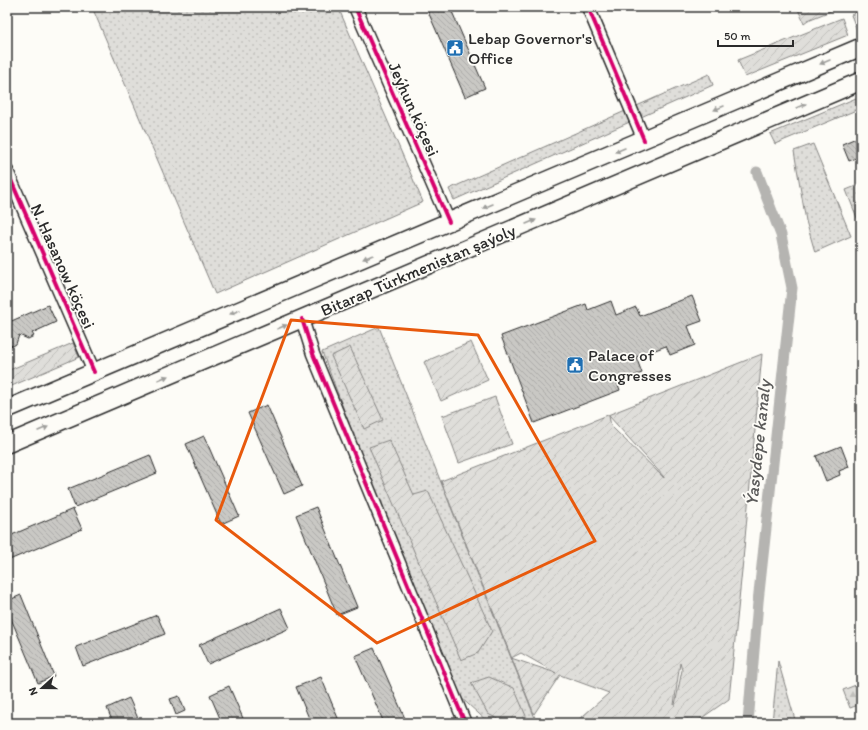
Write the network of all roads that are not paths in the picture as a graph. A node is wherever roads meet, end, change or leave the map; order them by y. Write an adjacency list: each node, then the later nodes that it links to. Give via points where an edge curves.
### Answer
1 (355, 7): 7 (street, Jeýhun köçesi)
2 (588, 7): 5 (street)
3 (861, 47): 5 (main road, Bitarap Türkmenistan şaýoly, one-way to 5)
4 (861, 81): 8 (main road, Bitarap Türkmenistan şaýoly, one-way to 4)
5 (644, 140): 7 (main road, Bitarap Türkmenistan şaýoly, one-way to 7)
6 (7, 171): 9 (street, N. Hasanow köçesi)
7 (449, 222): 9 (main road, Bitarap Türkmenistan şaýoly, one-way to 9)
8 (302, 319): 11 (main road, Bitarap Türkmenistan şaýoly, one-way to 8); 12 (street, via 313,354)
9 (94, 372): 10 (main road, Bitarap Türkmenistan şaýoly)
10 (7, 409)
11 (7, 444)
12 (465, 723)

